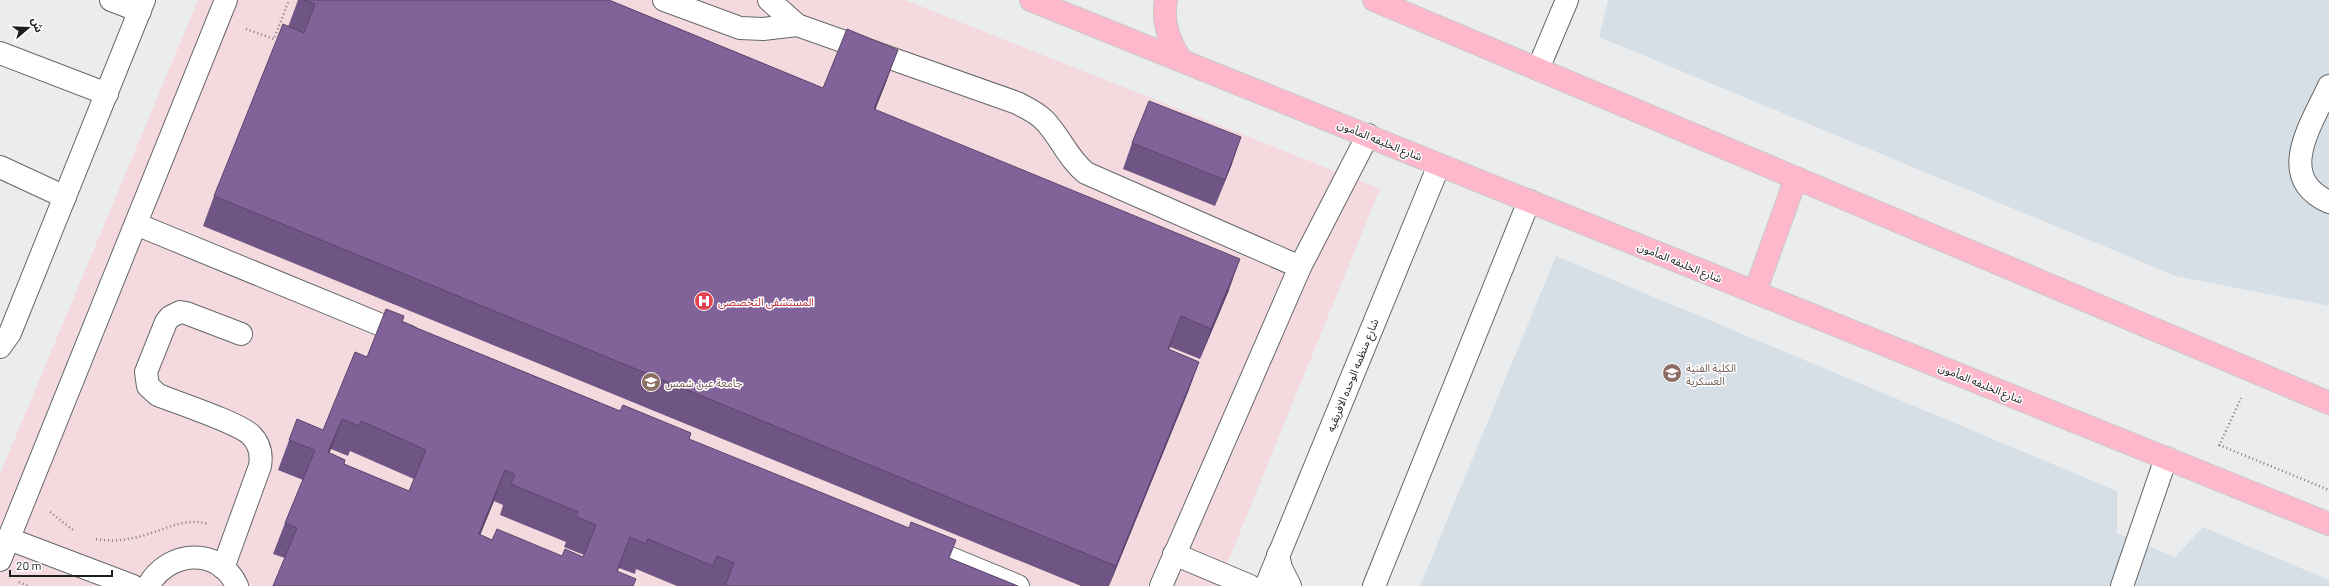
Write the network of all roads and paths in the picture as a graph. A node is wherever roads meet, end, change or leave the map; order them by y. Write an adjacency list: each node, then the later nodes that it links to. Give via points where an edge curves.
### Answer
1 (111, 0): 9 (street)
2 (289, 0): 10 (path, via 274,39)
3 (664, 0): 11 (street, via 740,28 763,29)
4 (769, 0): 11 (street)
5 (1031, 0): 13 (main road, شارع الخليفه المأمون)
6 (1166, 0): 13 (main road, via 1166,28 1172,46)
7 (1374, 0): 14 (main road)
8 (1567, 0): 14 (street)
9 (142, 5): 16 (street)
10 (223, 10): 24 (street)
11 (797, 25): 25 (street, via 1018,104 1034,112 1044,121 1086,174)
12 (0, 53): 16 (street)
13 (1182, 61): 17 (main road, شارع الخليفه المأمون)
14 (1538, 69): 20 (main road)
15 (2329, 86): 23 (street, via 2300,150 2299,167 2305,184 2317,196)
16 (107, 94): 21 (street)
17 (1368, 135): 18 (main road, شارع الخليفه المأمون); 25 (street)
18 (1439, 165): 22 (main road, شارع الخليفه المأمون); 44 (street, شارع منظمه الوحده الافريقيه)
19 (0, 167): 21 (street)
20 (1796, 178): 26 (main road); 30 (main road)
21 (65, 197): 29 (street, via 10,333)
22 (1529, 201): 26 (main road, شارع الخليفه المأمون); 55 (street)
23 (2329, 202)
24 (136, 224): 28 (street); 36 (street)
25 (1300, 267): 43 (street)
26 (1756, 292): 33 (main road, شارع الخليفه المأمون)
27 (241, 334): 42 (street, via 186,313 175,314 166,322 146,372 148,386 158,395 244,429 260,448 260,466)
28 (430, 345)
29 (0, 347)
30 (2253, 370): 31 (main road); 32 (path)
31 (2329, 403)
32 (2219, 445): 34 (path); 35 (path)
33 (2166, 458): 34 (main road, شارع الخليفه المأمون); 56 (street)
34 (2206, 474): 37 (main road, شارع الخليفه المأمون)
35 (2329, 490)
36 (28, 491): 38 (path, via 66,526); 40 (street)
37 (2329, 524)
38 (79, 534)
39 (900, 538): 50 (street)
40 (9, 539): 45 (street); 47 (street)
41 (93, 539): 42 (path, via 127,540 190,521 214,526)
42 (234, 539): 46 (street)
43 (1174, 554): 51 (street); 52 (street)
44 (1278, 556): 53 (street, شارع منظمه الوحده الافريقيه); 54 (street)
45 (0, 560)
46 (223, 568): 48 (street, via 210,560 194,557 178,559 164,566); 49 (street)
47 (133, 586)
48 (148, 586)
49 (237, 586)
50 (1018, 586)
51 (1161, 586)
52 (1250, 586)
53 (1266, 586)
54 (1290, 586)
55 (1374, 586)
56 (2122, 586)

